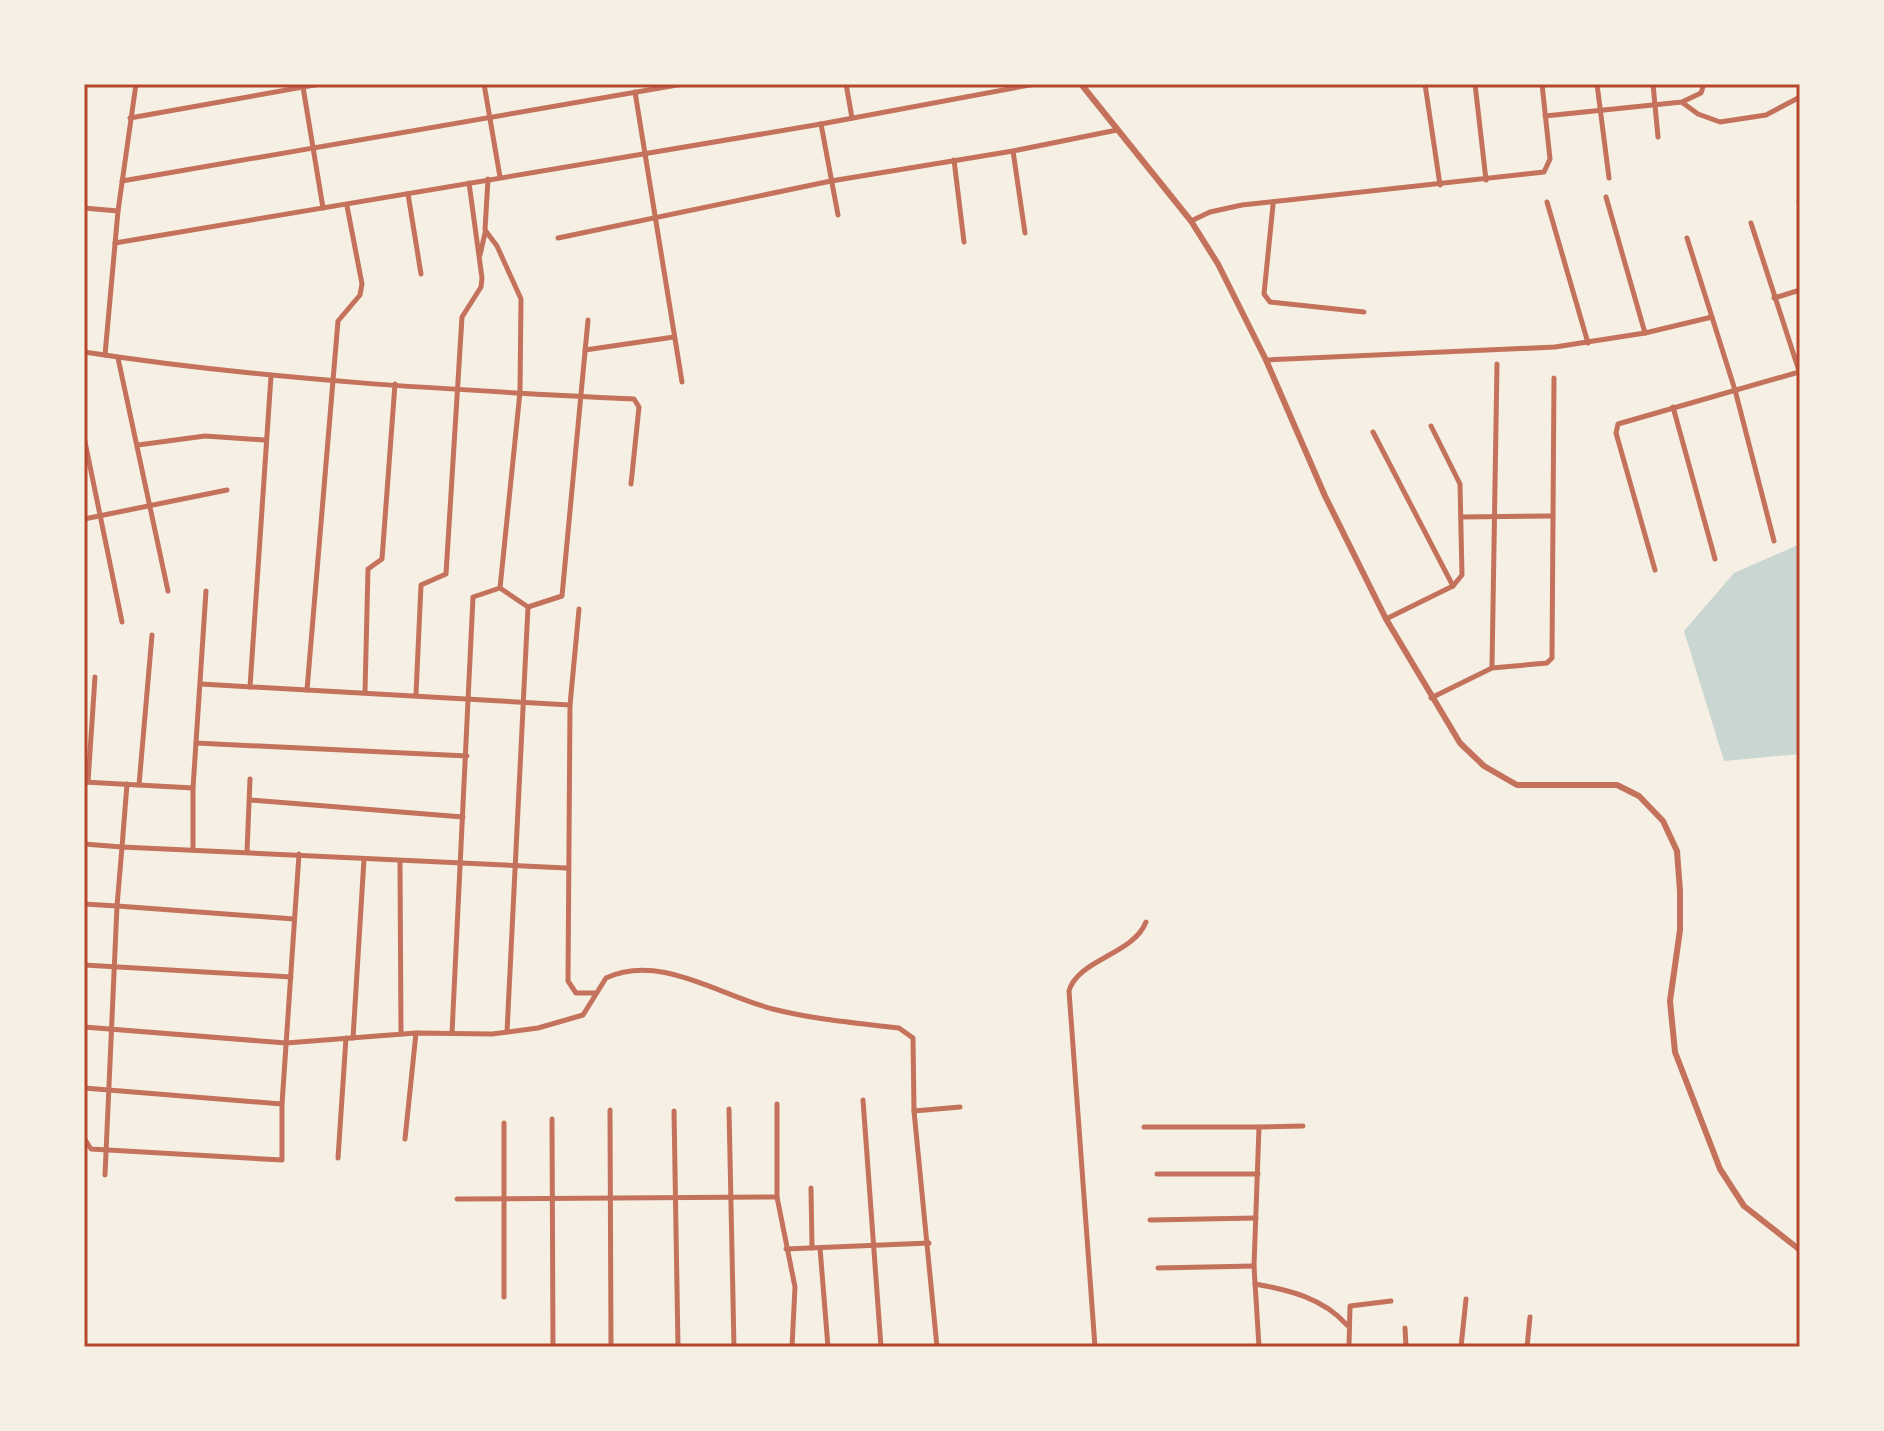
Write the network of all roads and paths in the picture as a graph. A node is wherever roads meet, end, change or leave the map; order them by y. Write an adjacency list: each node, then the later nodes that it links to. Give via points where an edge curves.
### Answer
1 (136, 84): 22 (street)
2 (320, 84): 14 (street)
3 (484, 84): 20 (street)
4 (683, 84): 15 (street)
5 (846, 84): 23 (street)
6 (1035, 84): 23 (street)
7 (1081, 84): 25 (street)
8 (1425, 84): 38 (street)
9 (1475, 84): 34 (street)
10 (1542, 84): 21 (street)
11 (1597, 84): 19 (street)
12 (1653, 84): 18 (street)
13 (1704, 84): 17 (street, via 1701,93)
14 (303, 86): 22 (street); 27 (street)
15 (635, 92): 20 (street); 29 (street)
16 (1800, 97): 17 (street, via 1766,115 1720,122)
17 (1682, 102): 18 (street)
18 (1654, 103): 19 (street); 26 (street)
19 (1600, 109): 21 (street); 32 (street)
20 (490, 116): 27 (street); 31 (street)
21 (1545, 116): 34 (street, via 1549,167)
22 (130, 118): 35 (street)
23 (852, 118): 24 (street)
24 (821, 124): 29 (street); 36 (street)
25 (1117, 130): 28 (street); 49 (street)
26 (1658, 137)
27 (314, 149): 35 (street); 45 (street)
28 (1013, 151): 30 (street); 52 (street)
29 (643, 152): 31 (street); 48 (street)
30 (954, 160): 36 (street); 55 (street)
31 (500, 177): 33 (street)
32 (1609, 178)
33 (488, 179): 37 (street); 51 (street)
34 (1486, 180): 38 (street)
35 (122, 181): 46 (street)
36 (831, 181): 47 (street); 48 (street)
37 (469, 183): 39 (street); 57 (street)
38 (1440, 185): 42 (street)
39 (408, 194): 43 (street); 58 (street)
40 (1606, 197): 64 (street)
41 (1547, 202): 66 (street)
42 (1273, 204): 49 (street, via 1242,205); 61 (street, via 1264,294 1270,302)
43 (347, 206): 45 (street); 76 (street, via 362,284 360,295 338,321)
44 (84, 208): 46 (street)
45 (323, 208): 56 (street)
46 (118, 211): 56 (street)
47 (838, 215)
48 (656, 218): 53 (street); 65 (street)
49 (1191, 221): 71 (street)
50 (1751, 223): 60 (street)
51 (485, 228): 57 (street); 81 (street, via 521,299)
52 (1025, 233)
53 (558, 238)
54 (1687, 238): 62 (street)
55 (964, 242)
56 (115, 243): 69 (street)
57 (479, 257): 79 (street, via 481,287 462,317)
58 (421, 274)
59 (1800, 290): 60 (street)
60 (1774, 298): 73 (street)
61 (1364, 312)
62 (1712, 317): 64 (street); 80 (street)
63 (588, 320): 67 (street)
64 (1645, 333): 66 (street)
65 (674, 337): 67 (street); 77 (street)
66 (1588, 343): 71 (street)
67 (585, 350): 82 (street)
68 (84, 352): 69 (street)
69 (105, 355): 70 (street)
70 (118, 358): 74 (street); 88 (street)
71 (1266, 360): 106 (street)
72 (1497, 364): 92 (street)
73 (1800, 374): 80 (street)
74 (271, 376): 76 (street); 87 (street)
75 (1554, 378): 94 (street)
76 (333, 380): 78 (street); 113 (street)
77 (682, 382)
78 (395, 384): 79 (street); 114 (street, via 382,559 368,569)
79 (457, 388): 81 (street); 115 (street, via 446,574 421,585)
80 (1735, 390): 83 (street); 97 (street)
81 (520, 392): 82 (street); 101 (street)
82 (582, 396): 89 (street, via 634,399 639,404); 104 (street, via 562,596)
83 (1673, 407): 98 (street); 99 (street, via 1616,428)
84 (1431, 426): 95 (street, via 1457,477)
85 (1373, 432): 100 (street)
86 (84, 437): 93 (street)
87 (265, 440): 88 (street, via 205,436); 112 (street)
88 (138, 445): 91 (street)
89 (631, 484)
90 (227, 490): 91 (street)
91 (150, 504): 93 (street); 102 (street)
92 (1495, 515): 94 (street); 95 (street); 109 (street)
93 (100, 516): 96 (street); 107 (street)
94 (1553, 516): 109 (street, via 1552,658 1547,663)
95 (1461, 517): 100 (street, via 1462,575)
96 (84, 519)
97 (1774, 541)
98 (1715, 559)
99 (1655, 570)
100 (1453, 586): 106 (street)
101 (500, 588): 104 (street); 116 (street, via 473,597)
102 (168, 591)
103 (206, 591): 111 (street)
104 (528, 607): 118 (street)
105 (579, 609): 119 (street)
106 (1386, 619): 117 (street)
107 (122, 622)
108 (152, 635): 125 (street)
109 (1492, 668): 117 (street)
110 (95, 677): 123 (street)
111 (201, 684): 112 (street); 120 (street)
112 (250, 687): 113 (street)
113 (307, 690): 114 (street)
114 (365, 692): 115 (street)
115 (416, 694): 116 (street)
116 (469, 698): 118 (street); 121 (street)
117 (1431, 698): 193 (street, via 1460,743 1500,777 1538,787 1617,785 1639,796 1663,821 1677,851 1680,891 1670,1001 1675,1052 1720,1169 1744,1206)
118 (523, 700): 119 (street); 137 (street)
119 (570, 705): 138 (street)
120 (196, 743): 121 (street); 126 (street)
121 (467, 756): 128 (street)
122 (250, 779): 127 (street)
123 (86, 782): 124 (street)
124 (127, 784): 125 (street); 130 (street)
125 (139, 785): 126 (street)
126 (193, 788): 131 (street)
127 (250, 800): 128 (street); 132 (street)
128 (463, 817): 136 (street)
129 (84, 844): 130 (street)
130 (122, 847): 131 (street); 140 (street)
131 (193, 850): 132 (street)
132 (247, 852): 133 (street)
133 (299, 854): 134 (street); 141 (street)
134 (364, 859): 135 (street); 154 (street)
135 (400, 862): 136 (street); 152 (street)
136 (461, 866): 137 (street); 151 (street)
137 (514, 867): 138 (street); 149 (street)
138 (566, 868): 146 (street, via 569,987 576,993)
139 (84, 904): 140 (street)
140 (117, 906): 141 (street); 144 (street)
141 (294, 919): 145 (street)
142 (1146, 922): 211 (street, via 1136,938 1081,974 1069,991)
143 (84, 965): 144 (street)
144 (115, 967): 145 (street); 148 (street)
145 (291, 977): 155 (street)
146 (596, 993): 149 (street, via 583,1015); 165 (street, via 606,978 639,968 775,1010 899,1028 913,1038)
147 (84, 1027): 148 (street)
148 (110, 1029): 155 (street); 157 (street)
149 (507, 1032): 151 (street)
150 (416, 1033): 151 (street); 152 (street); 172 (street)
151 (452, 1033)
152 (401, 1034): 154 (street)
153 (346, 1038): 154 (street); 155 (street); 174 (street)
154 (353, 1038)
155 (286, 1043): 159 (street)
156 (84, 1088): 157 (street)
157 (108, 1090): 159 (street); 173 (street)
158 (863, 1100): 189 (street)
159 (282, 1104): 173 (street, via 282,1160)
160 (777, 1104): 181 (street)
161 (960, 1107): 165 (street)
162 (729, 1109): 180 (street)
163 (610, 1110): 182 (street)
164 (674, 1111): 185 (street)
165 (914, 1111): 188 (street)
166 (552, 1119): 184 (street)
167 (504, 1123): 179 (street)
168 (1303, 1126): 170 (street)
169 (1144, 1127): 170 (street)
170 (1259, 1127): 176 (street)
171 (84, 1138): 173 (street, via 91,1149)
172 (405, 1139)
173 (106, 1150): 177 (street)
174 (338, 1158)
175 (1157, 1174): 176 (street)
176 (1258, 1174): 186 (street)
177 (105, 1175)
178 (811, 1188): 190 (street)
179 (504, 1197): 183 (street); 184 (street); 197 (street)
180 (731, 1197): 181 (street); 185 (street); 206 (street)
181 (777, 1197): 192 (street)
182 (610, 1198): 184 (street); 185 (street); 204 (street)
183 (457, 1199)
184 (552, 1199): 203 (street)
185 (675, 1199): 205 (street)
186 (1256, 1218): 187 (street); 194 (street)
187 (1150, 1220)
188 (929, 1243): 189 (street); 210 (street)
189 (874, 1245): 191 (street); 209 (street)
190 (812, 1248): 191 (street); 192 (street)
191 (820, 1248): 208 (street)
192 (786, 1249): 207 (street, via 795,1287)
193 (1800, 1250)
194 (1254, 1266): 195 (street); 196 (street)
195 (1158, 1268)
196 (1255, 1284): 201 (street, via 1311,1298); 212 (street)
197 (504, 1297)
198 (1466, 1299): 215 (street)
199 (1391, 1301): 201 (street, via 1354,1303 1347,1310)
200 (1530, 1317): 216 (street)
201 (1347, 1325): 213 (street)
202 (1405, 1328): 214 (street)
203 (553, 1347)
204 (611, 1347)
205 (678, 1347)
206 (734, 1347)
207 (792, 1347)
208 (828, 1347)
209 (881, 1347)
210 (937, 1347)
211 (1095, 1347)
212 (1259, 1347)
213 (1349, 1347)
214 (1406, 1347)
215 (1461, 1347)
216 (1527, 1347)

